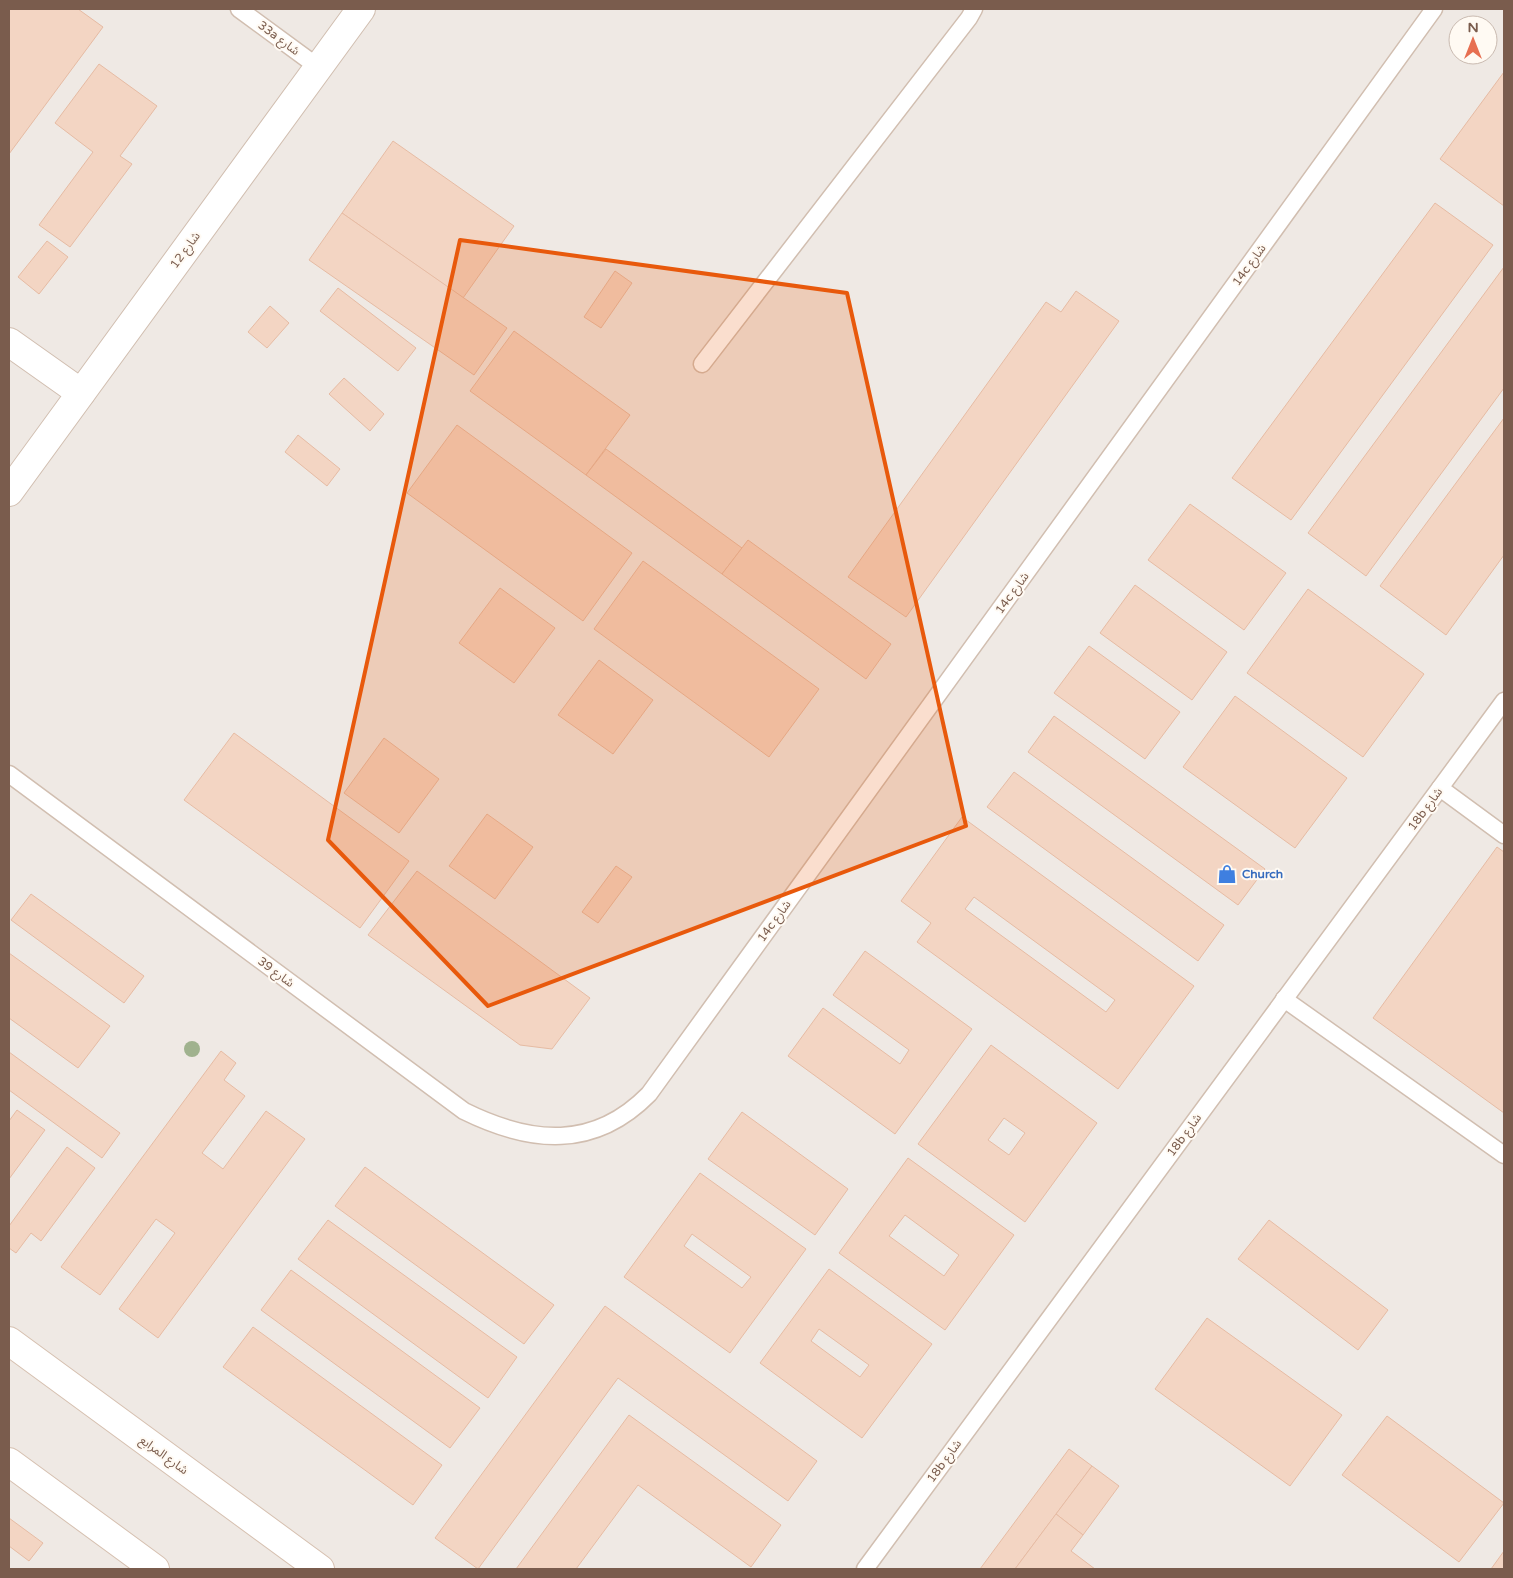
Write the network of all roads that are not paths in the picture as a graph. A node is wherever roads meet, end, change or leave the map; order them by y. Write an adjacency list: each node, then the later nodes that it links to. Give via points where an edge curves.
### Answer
1 (239, 9): 5 (lane, 33a شارع)
2 (361, 9): 5 (street, شارع 12)
3 (974, 9): 7 (lane)
4 (1434, 9): 15 (lane, 14c شارع, via 649,1094 624,1116 600,1129)
5 (318, 67): 8 (street, شارع 12)
6 (9, 342): 8 (street)
7 (702, 364)
8 (81, 393): 9 (street, شارع 12)
9 (9, 492)
10 (1504, 701): 12 (lane, 18b شارع)
11 (9, 774): 15 (lane, شارع 39, via 464,1111 510,1130)
12 (1440, 788): 13 (lane); 14 (lane, 18b شارع)
13 (1504, 835)
14 (1284, 999): 16 (lane); 21 (lane, 18b شارع)
15 (559, 1137)
16 (1504, 1156)
17 (9, 1341): 20 (street, شارع المرابع)
18 (9, 1462): 19 (street)
19 (156, 1569)
20 (320, 1569)
21 (865, 1569)

